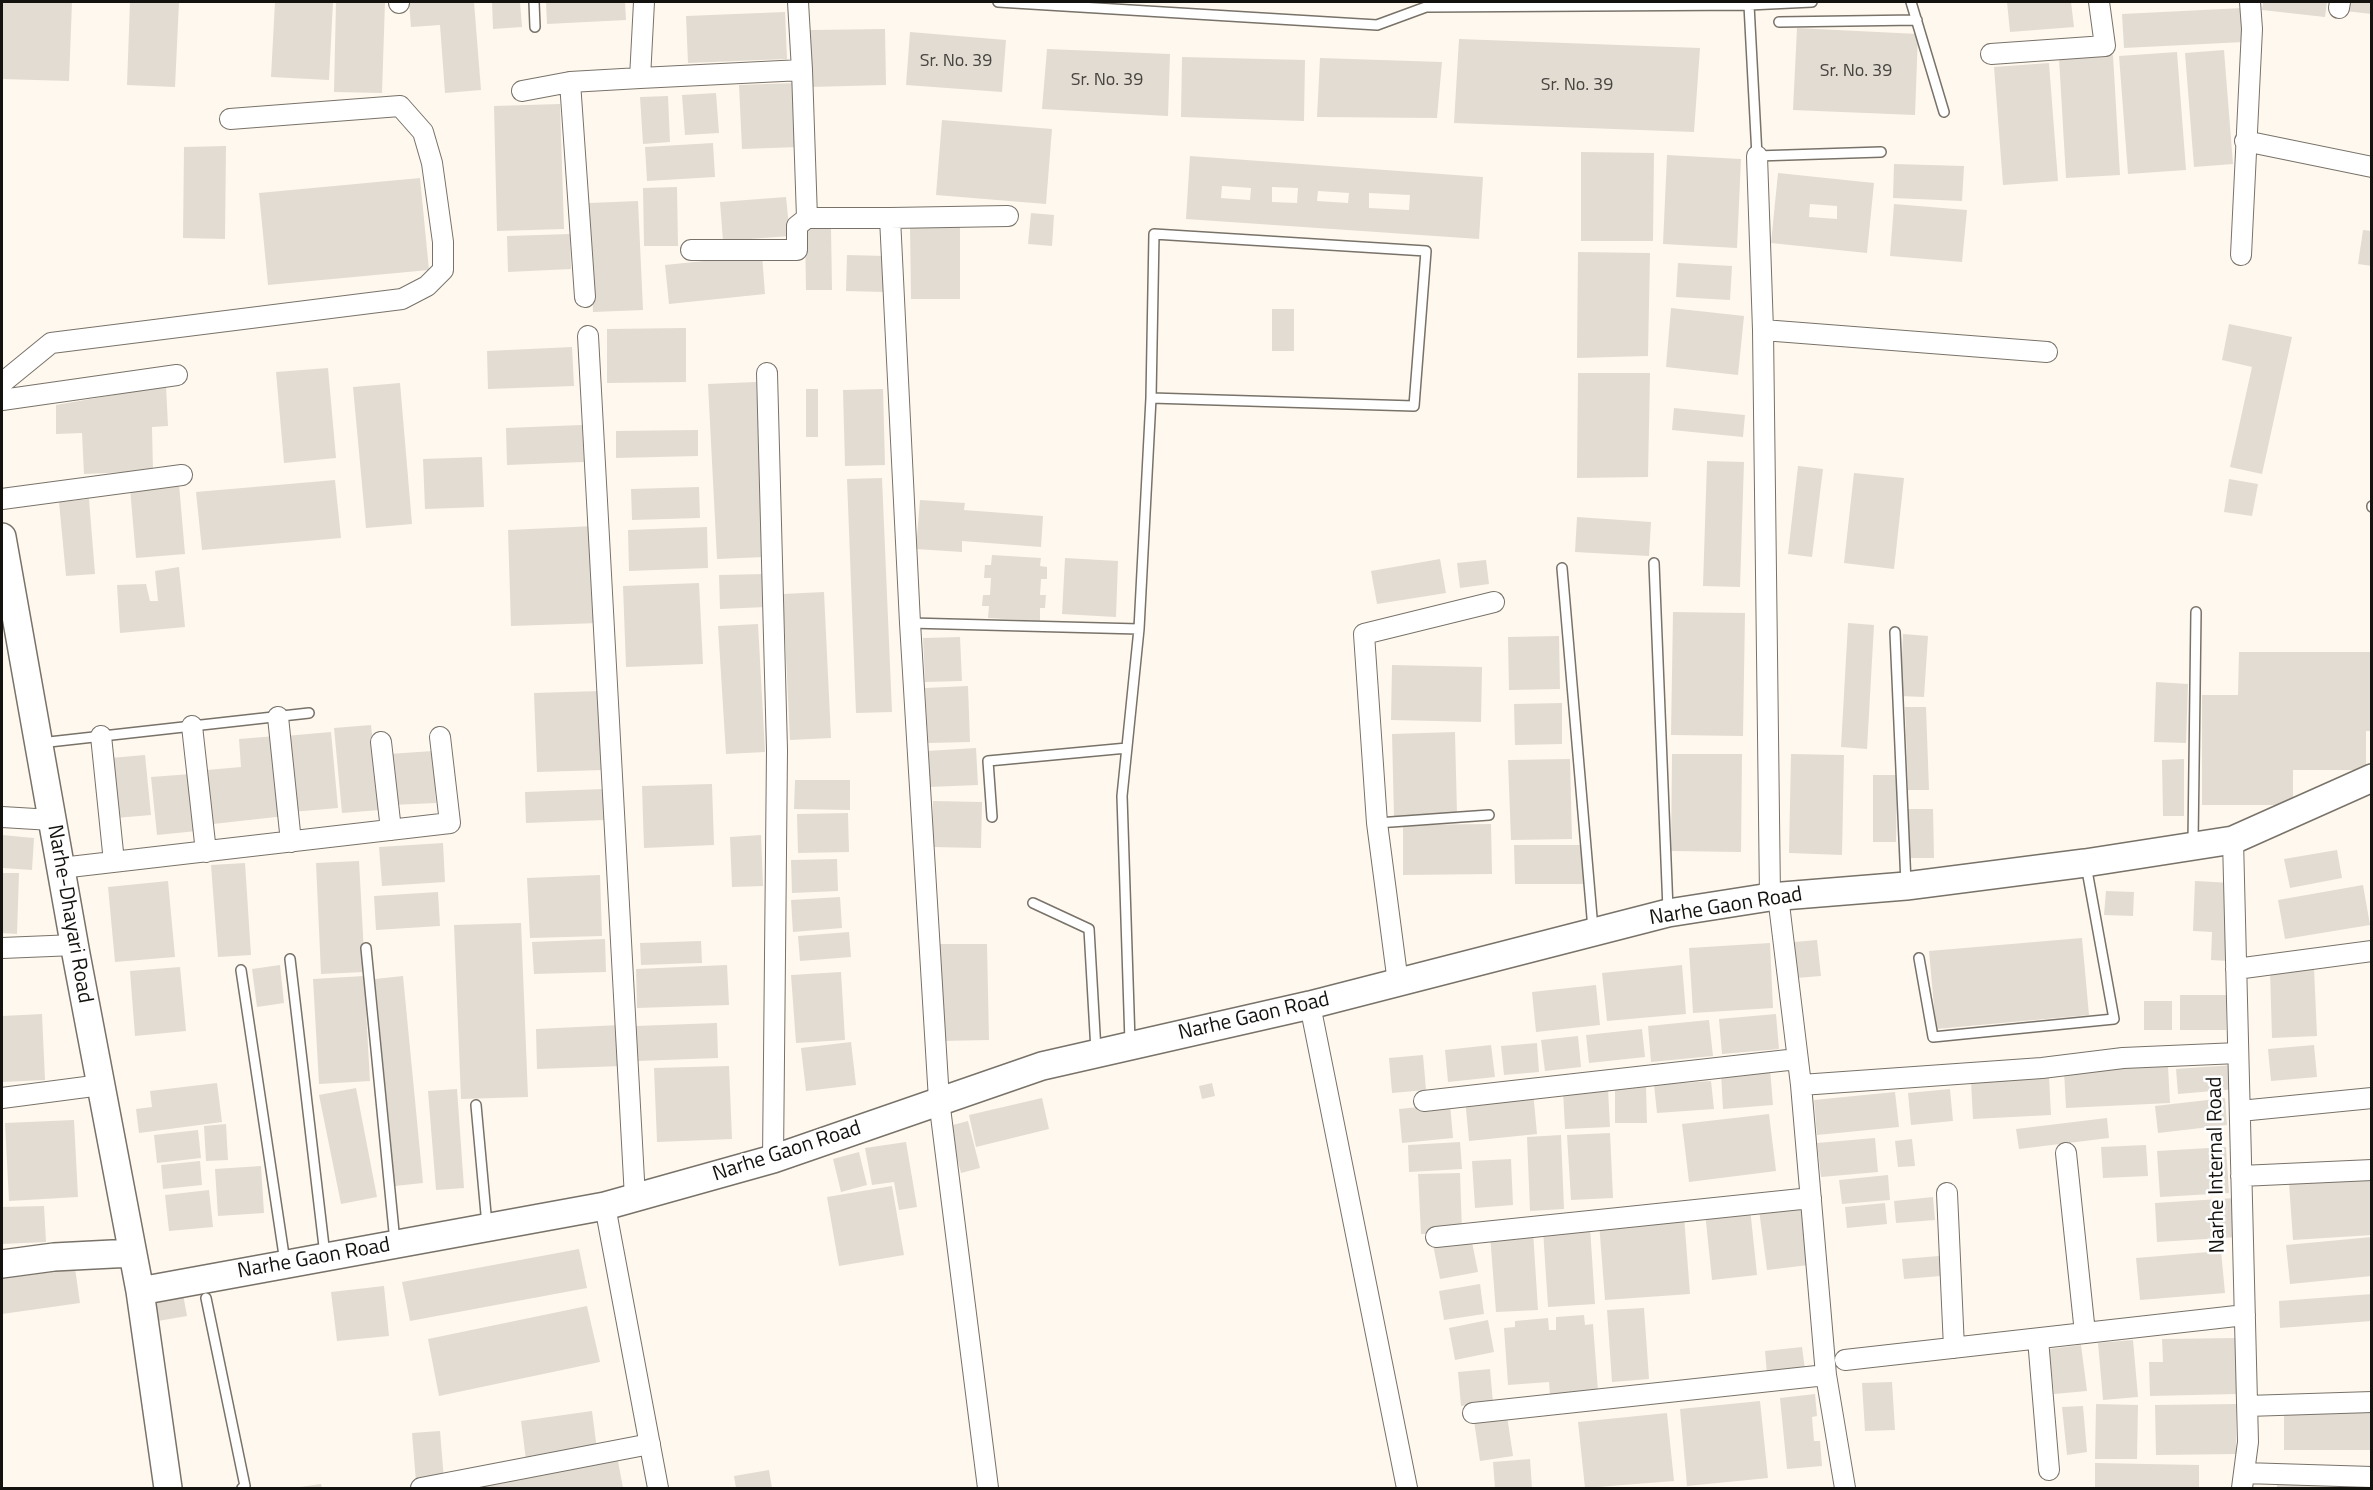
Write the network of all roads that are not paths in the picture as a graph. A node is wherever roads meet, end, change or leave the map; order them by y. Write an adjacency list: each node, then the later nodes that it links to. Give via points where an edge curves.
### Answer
1 (534, 2): 12 (lane)
2 (644, 2): 15 (street)
3 (798, 2): 14 (street)
4 (998, 2): 9 (lane, via 1377,25 1426,7)
5 (1812, 2): 9 (lane)
6 (1911, 2): 10 (lane)
7 (2099, 2): 13 (street, via 2105,46)
8 (2250, 2): 20 (street)
9 (1749, 5): 22 (lane)
10 (1917, 20): 11 (lane); 18 (lane)
11 (1779, 22)
12 (536, 27)
13 (1991, 54)
14 (801, 70): 15 (street); 25 (street)
15 (640, 78): 16 (street)
16 (570, 82): 17 (street); 29 (street)
17 (522, 91)
18 (1944, 112)
19 (230, 119): 35 (street, via 400,105 423,132 432,163 443,270 427,286 402,298 51,343)
20 (2245, 141): 23 (street); 28 (street)
21 (1881, 152): 22 (lane)
22 (1757, 156): 30 (street)
23 (2372, 167)
24 (1008, 216): 26 (street)
25 (807, 218): 26 (street); 27 (street, via 797,226 797,250)
26 (890, 218): 46 (street)
27 (691, 250)
28 (2241, 255)
29 (585, 297)
30 (1763, 330): 32 (street); 72 (street)
31 (588, 336): 103 (street)
32 (2047, 352)
33 (767, 373): 99 (street, via 777,750)
34 (177, 375): 37 (street)
35 (2, 383)
36 (1151, 398): 36 (lane, via 1154,234 1426,251 1414,406); 47 (lane)
37 (2, 399)
38 (182, 475): 39 (street)
39 (2, 499)
40 (2, 537): 43 (street, Narhe-Dhayari Road)
41 (1654, 563): 74 (lane)
42 (1562, 568): 75 (lane)
43 (7, 597): 55 (street, Narhe-Dhayari Road)
44 (1494, 602): 62 (street, via 1365,634)
45 (2196, 612): 66 (lane)
46 (910, 622): 47 (lane); 94 (street)
47 (1139, 629): 56 (lane)
48 (1895, 632): 71 (lane)
49 (309, 713): 50 (lane)
50 (278, 717): 51 (lane); 65 (street)
51 (192, 726): 52 (lane); 67 (street)
52 (100, 736): 55 (lane); 68 (street)
53 (440, 737): 63 (street, via 450,823)
54 (381, 742): 63 (street)
55 (39, 743): 61 (street, Narhe-Dhayari Road)
56 (1127, 748): 60 (lane, via 988,761); 86 (lane, via 1122,796)
57 (2372, 778): 64 (street, Narhe Gaon Road)
58 (1489, 815): 62 (lane)
59 (2, 817): 61 (street)
60 (992, 818)
61 (52, 820): 70 (street, Narhe-Dhayari Road)
62 (1377, 823): 84 (street)
63 (391, 830): 65 (street)
64 (2233, 840): 66 (street, Narhe Gaon Road); 82 (street, Narhe Internal Road)
65 (291, 842): 67 (street)
66 (2193, 845): 69 (street, Narhe Gaon Road)
67 (206, 852): 68 (street)
68 (114, 862): 70 (street)
69 (2085, 863): 71 (street, Narhe Gaon Road); 80 (lane, via 2114,1019 1934,1037)
70 (61, 868): 76 (street, Narhe-Dhayari Road)
71 (1906, 886): 72 (street, Narhe Gaon Road)
72 (1774, 897): 74 (street, Narhe Gaon Road); 89 (street)
73 (1033, 903): 87 (lane, via 1089,929)
74 (1668, 913): 75 (street, Narhe Gaon Road)
75 (1594, 932): 84 (street, Narhe Gaon Road)
76 (75, 945): 77 (street); 90 (street, Narhe-Dhayari Road)
77 (2, 948)
78 (366, 948): 108 (lane)
79 (2372, 951): 82 (street)
80 (1919, 958)
81 (290, 959): 110 (lane)
82 (2236, 969): 88 (street, Narhe Internal Road)
83 (241, 970): 112 (lane)
84 (1398, 983): 85 (street, Narhe Gaon Road)
85 (1310, 1005): 86 (street, Narhe Gaon Road); 133 (street)
86 (1130, 1045): 87 (street, Narhe Gaon Road)
87 (1096, 1053): 94 (street, Narhe Gaon Road, via 1042,1066)
88 (2238, 1053): 91 (street, via 2123,1058 2042,1068); 97 (street, Narhe Internal Road)
89 (1797, 1059): 91 (street); 95 (street)
90 (101, 1085): 92 (street); 109 (street, Narhe-Dhayari Road)
91 (1801, 1085): 104 (street)
92 (2, 1098)
93 (2372, 1098): 97 (street)
94 (939, 1100): 99 (street, Narhe Gaon Road); 132 (street)
95 (1424, 1101)
96 (476, 1105): 106 (lane)
97 (2240, 1111): 101 (street, Narhe Internal Road)
98 (2066, 1154): 116 (street)
99 (773, 1159): 103 (street, Narhe Gaon Road)
100 (2372, 1170): 101 (street)
101 (2241, 1176): 115 (street, Narhe Internal Road)
102 (1947, 1193): 118 (street)
103 (635, 1198): 105 (street, Narhe Gaon Road)
104 (1811, 1198): 107 (street); 120 (street)
105 (605, 1206): 106 (street, Narhe Gaon Road); 124 (street)
106 (488, 1227): 108 (street, Narhe Gaon Road)
107 (1437, 1237)
108 (395, 1245): 110 (street, Narhe Gaon Road)
109 (132, 1253): 111 (street); 113 (street, Narhe-Dhayari Road)
110 (326, 1257): 112 (street, Narhe Gaon Road)
111 (2, 1264)
112 (285, 1265): 113 (street, Narhe Gaon Road)
113 (140, 1292): 128 (street, Narhe-Dhayari Road)
114 (206, 1298): 129 (lane, via 245,1486)
115 (2245, 1315): 116 (street); 122 (street, Narhe Internal Road)
116 (2085, 1333): 117 (street)
117 (2038, 1339): 118 (street); 125 (street)
118 (1954, 1348): 119 (street)
119 (1845, 1360)
120 (1826, 1375): 123 (street); 134 (street)
121 (2372, 1402): 122 (street)
122 (2247, 1406): 127 (street, Narhe Internal Road)
123 (1473, 1413)
124 (650, 1444): 130 (street); 131 (street)
125 (2049, 1470)
126 (2372, 1477): 127 (street)
127 (2243, 1481)
128 (168, 1488)
129 (242, 1488)
130 (421, 1488)
131 (658, 1488)
132 (988, 1488)
133 (1407, 1488)
134 (1845, 1488)

